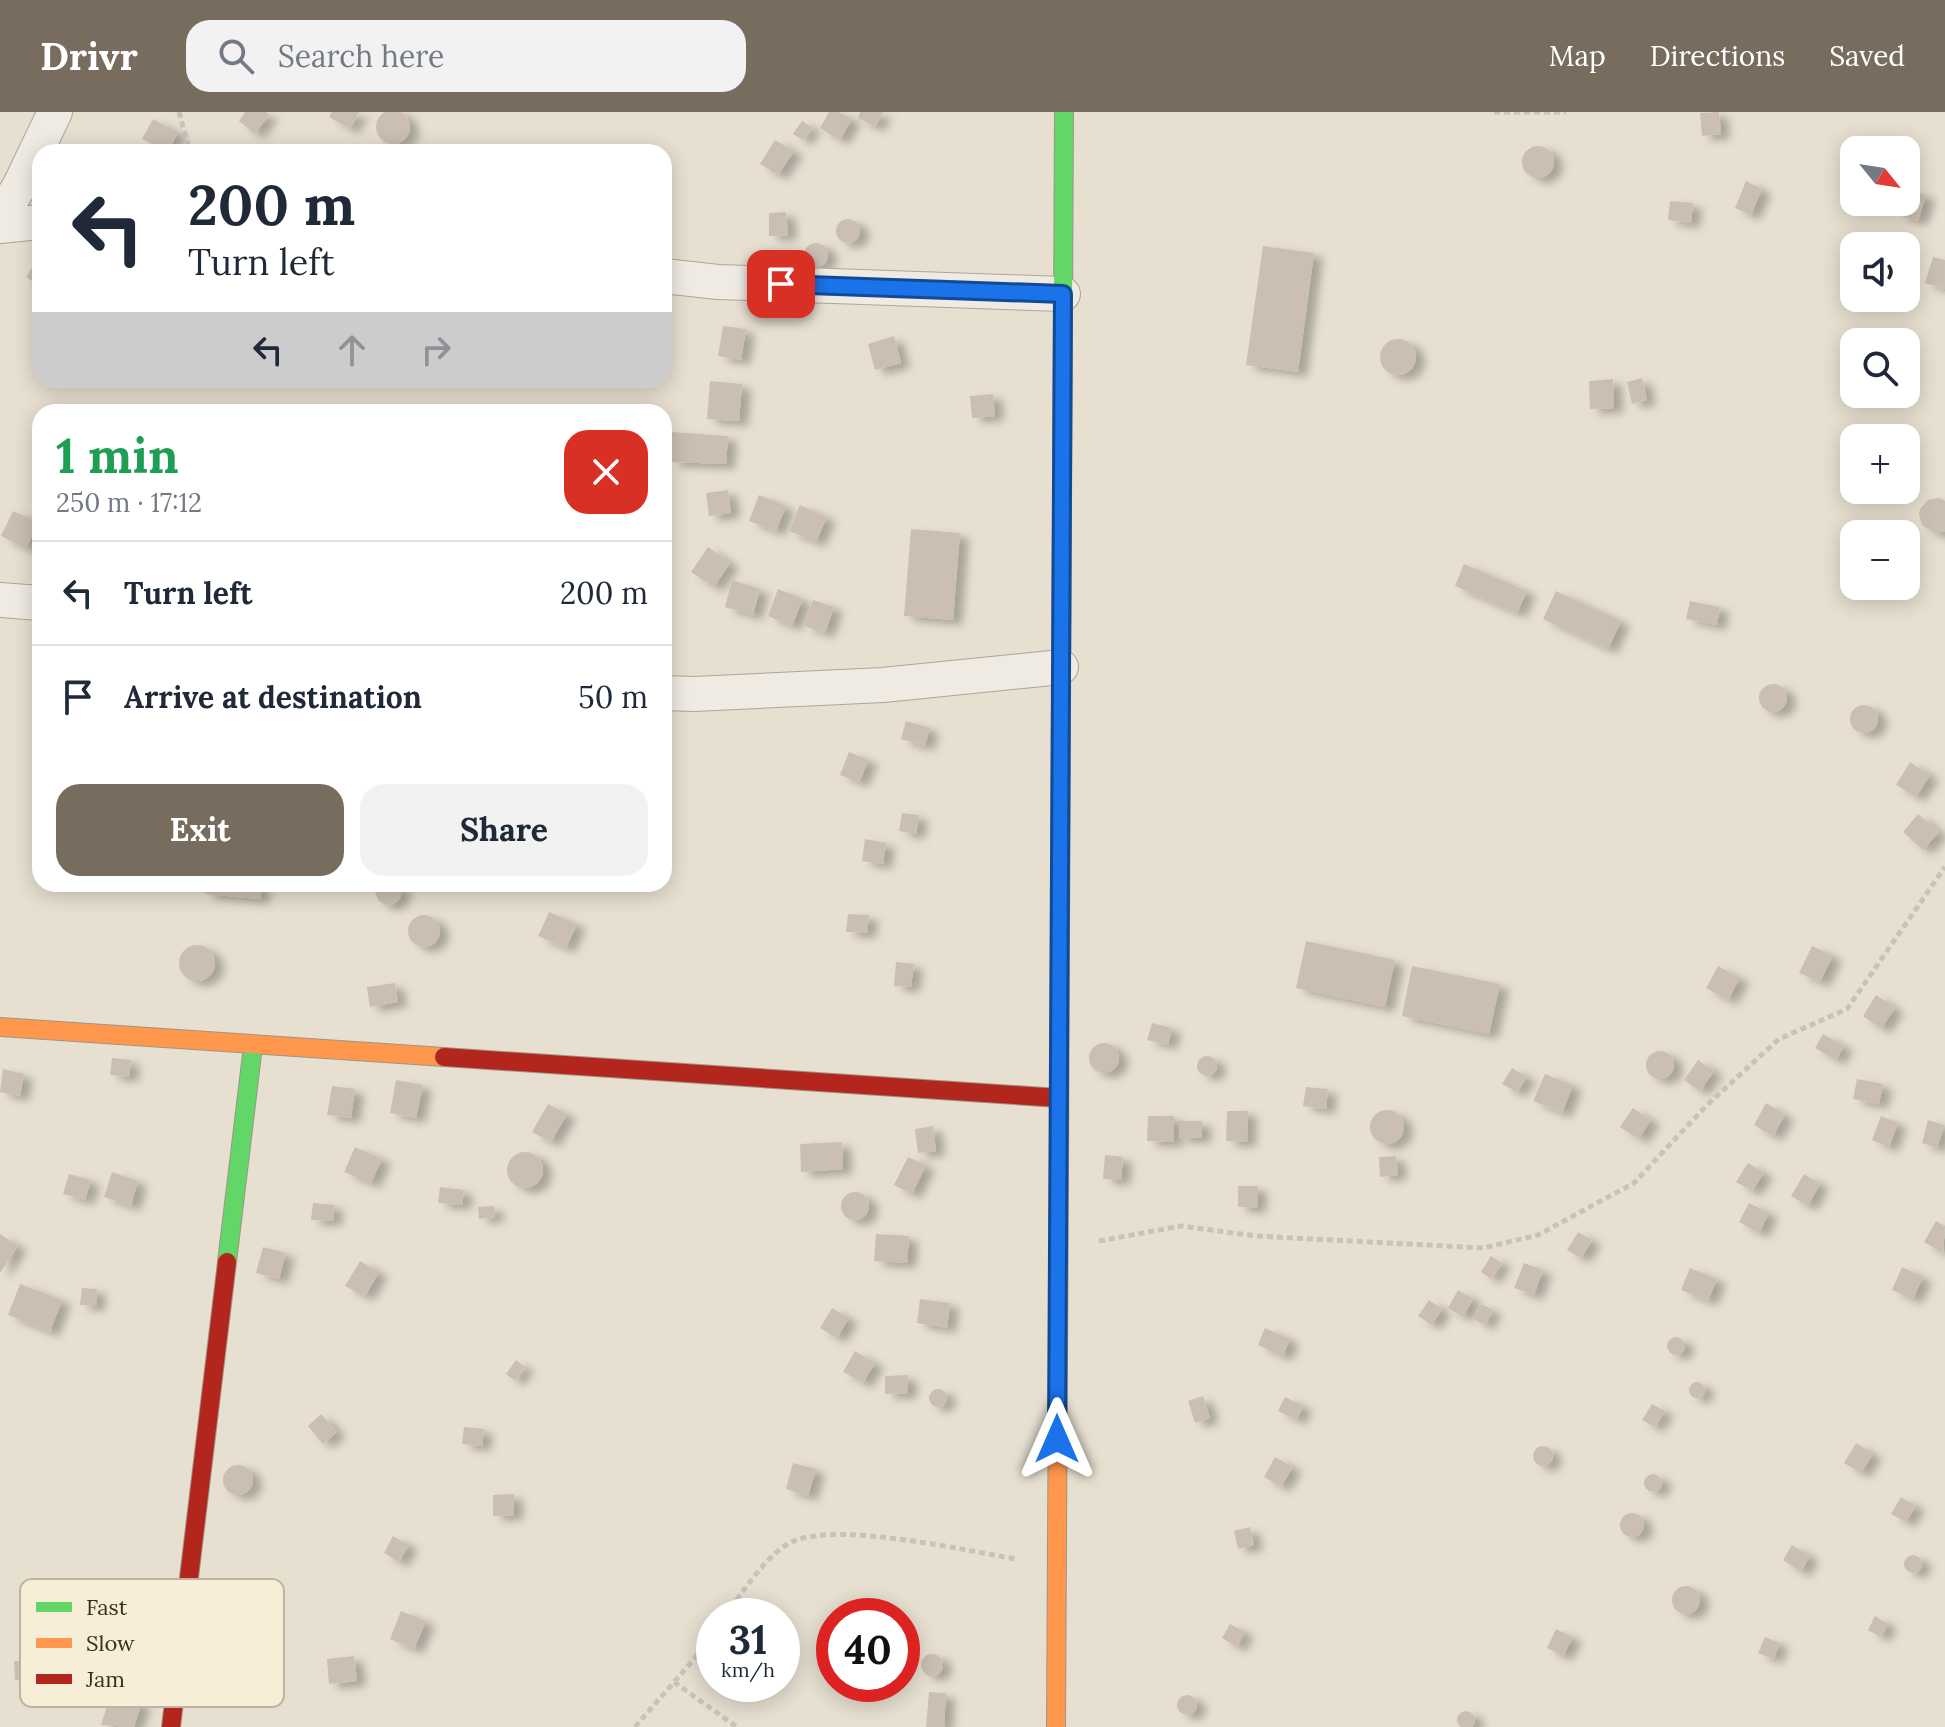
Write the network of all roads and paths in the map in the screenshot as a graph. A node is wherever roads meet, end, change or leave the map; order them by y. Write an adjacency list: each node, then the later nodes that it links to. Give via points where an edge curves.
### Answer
1 (55, 112): 6 (street)
2 (179, 112): 7 (path)
3 (1064, 112): 14 (street)
4 (1494, 112): 5 (path)
5 (1566, 112)
6 (40, 144)
7 (188, 144)
8 (32, 160): 9 (street)
9 (20, 185): 10 (street)
10 (0, 219)
11 (32, 223): 12 (street)
12 (0, 226)
13 (672, 277): 14 (street)
14 (1063, 294): 17 (street)
15 (0, 600): 16 (street)
16 (32, 602)
17 (1061, 667): 18 (street, via 883,685); 22 (street)
18 (672, 693)
19 (1945, 867): 23 (path, via 1847,1009 1779,1039 1634,1183 1538,1235 1483,1248 1256,1236 1181,1226)
20 (0, 1027): 21 (street)
21 (253, 1046): 22 (street); 25 (street)
22 (1059, 1098): 23 (street)
23 (1058, 1248): 24 (street)
24 (1057, 1566): 26 (path, via 835,1534 794,1541 767,1561); 33 (street)
25 (189, 1579)
26 (739, 1598)
27 (696, 1654): 28 (path)
28 (674, 1682): 31 (path); 32 (path)
29 (173, 1707): 30 (street)
30 (171, 1727)
31 (635, 1727)
32 (737, 1727)
33 (1056, 1727)

